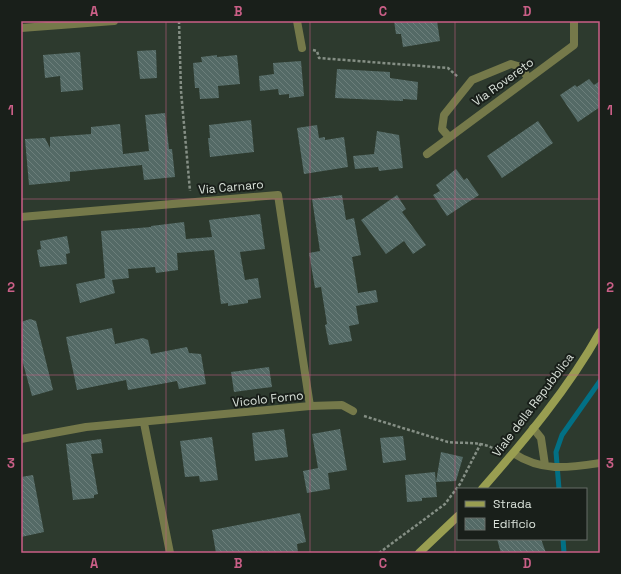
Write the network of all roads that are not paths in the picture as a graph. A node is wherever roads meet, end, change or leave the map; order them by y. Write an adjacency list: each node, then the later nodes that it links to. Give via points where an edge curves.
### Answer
1 (114, 21): 4 (street)
2 (297, 21): 6 (street)
3 (574, 21): 7 (street, Via Rovereto, via 574,45)
4 (85, 22): 5 (street)
5 (21, 28)
6 (302, 48)
7 (528, 78): 8 (street, Via Rovereto); 8 (street, via 520,67 510,64 472,80 444,115 442,129)
8 (449, 137): 9 (street, Via Rovereto)
9 (427, 154)
10 (21, 217): 12 (street, Via Carnaro, via 278,195)
11 (600, 332): 15 (main road, Viale della Repubblica, via 571,378)
12 (310, 406): 13 (street, Vicolo Forno, via 342,405); 14 (street, Vicolo Forno)
13 (353, 410)
14 (144, 423): 16 (street, Vicolo Forno, via 86,427); 22 (street)
15 (533, 428): 17 (main road, Viale della Repubblica); 19 (street, via 541,438)
16 (21, 439)
17 (513, 453): 19 (street, via 526,462); 20 (main road, Viale della Repubblica)
18 (600, 463): 19 (street, via 569,468)
19 (548, 466)
20 (483, 488)
21 (457, 517): 23 (main road)
22 (170, 553)
23 (419, 553)

